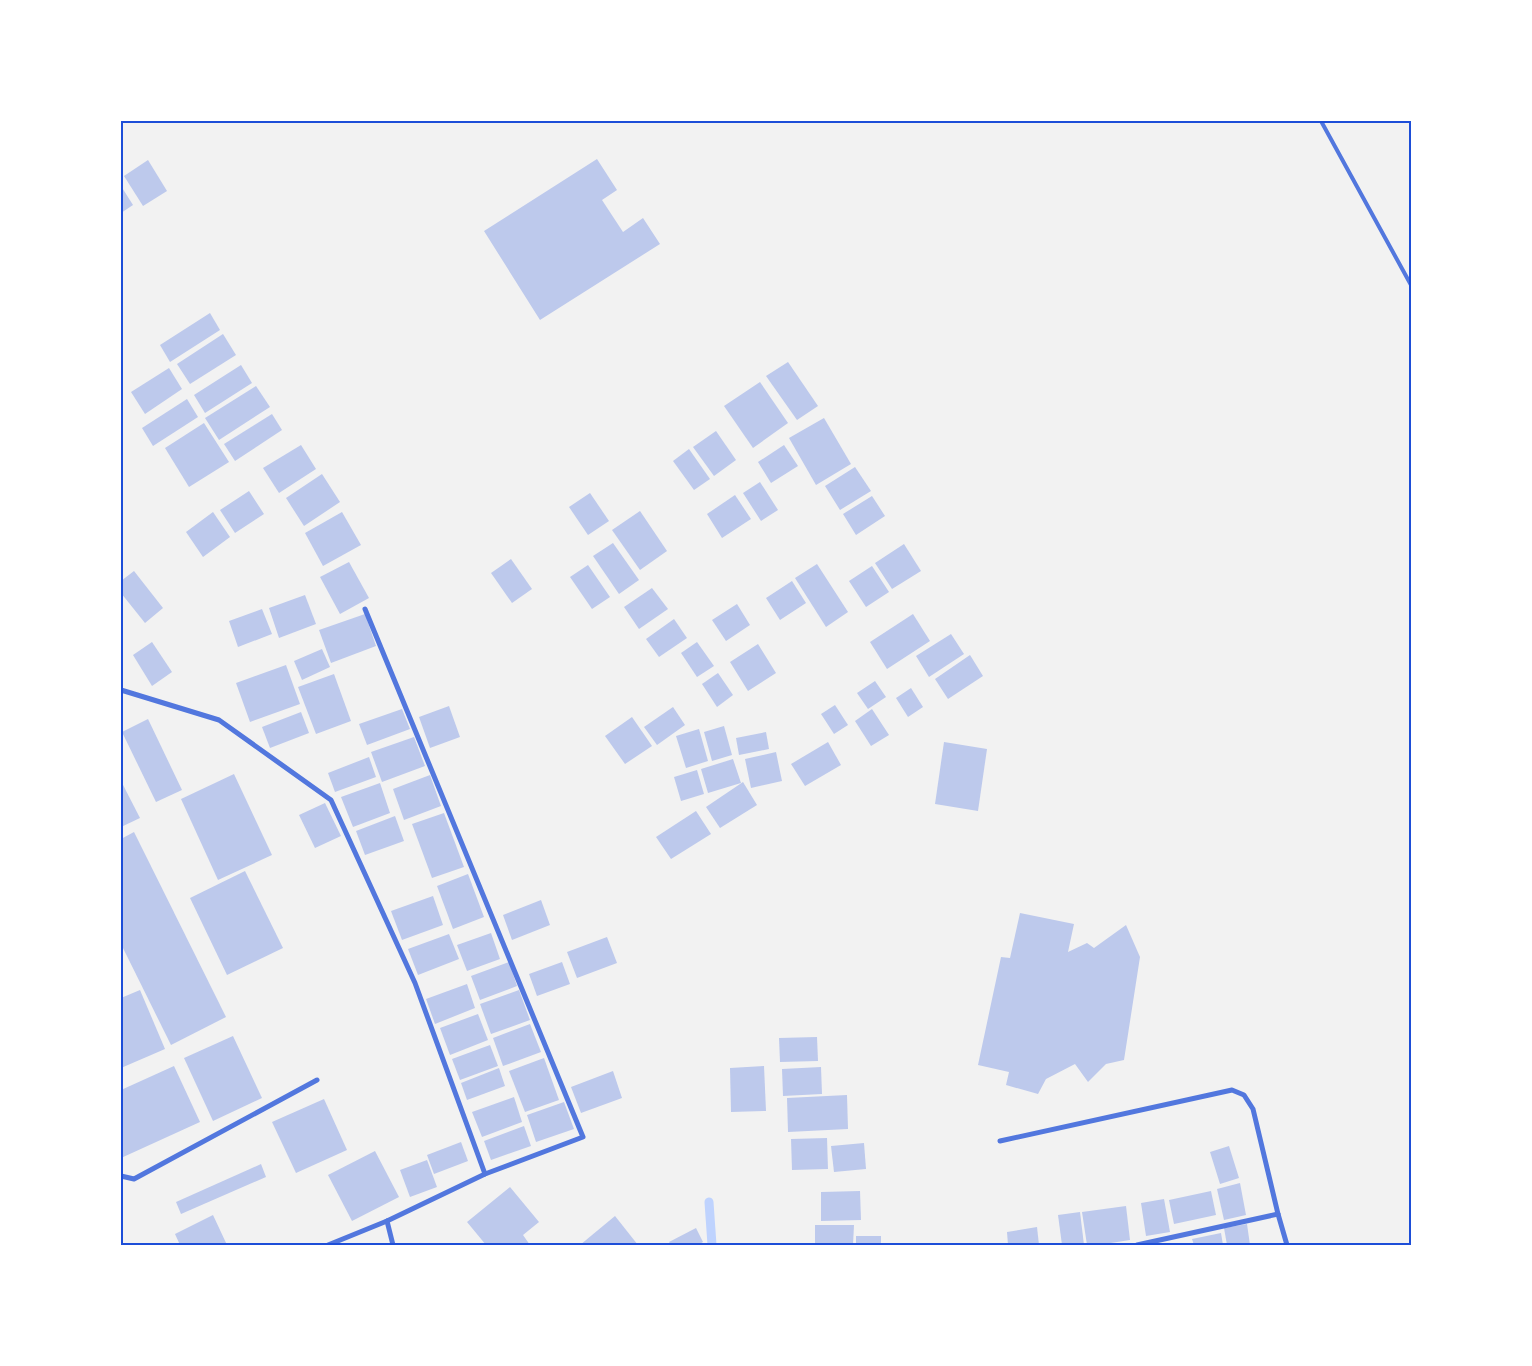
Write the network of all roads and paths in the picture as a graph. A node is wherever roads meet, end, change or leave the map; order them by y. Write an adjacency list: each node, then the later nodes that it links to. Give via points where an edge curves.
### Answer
1 (1321, 121): 2 (lane)
2 (1411, 285)
3 (365, 609): 7 (street, via 584,1137)
4 (121, 690): 7 (street, via 219,720 331,800 415,983)
5 (318, 1080): 8 (street, via 134,1179)
6 (1000, 1141): 9 (street, via 1232,1090 1244,1095 1253,1109)
7 (484, 1174): 10 (street)
8 (121, 1176)
9 (1278, 1214): 13 (street); 14 (street)
10 (386, 1221): 11 (street); 12 (street)
11 (328, 1245)
12 (393, 1245)
13 (1137, 1245)
14 (1287, 1245)

